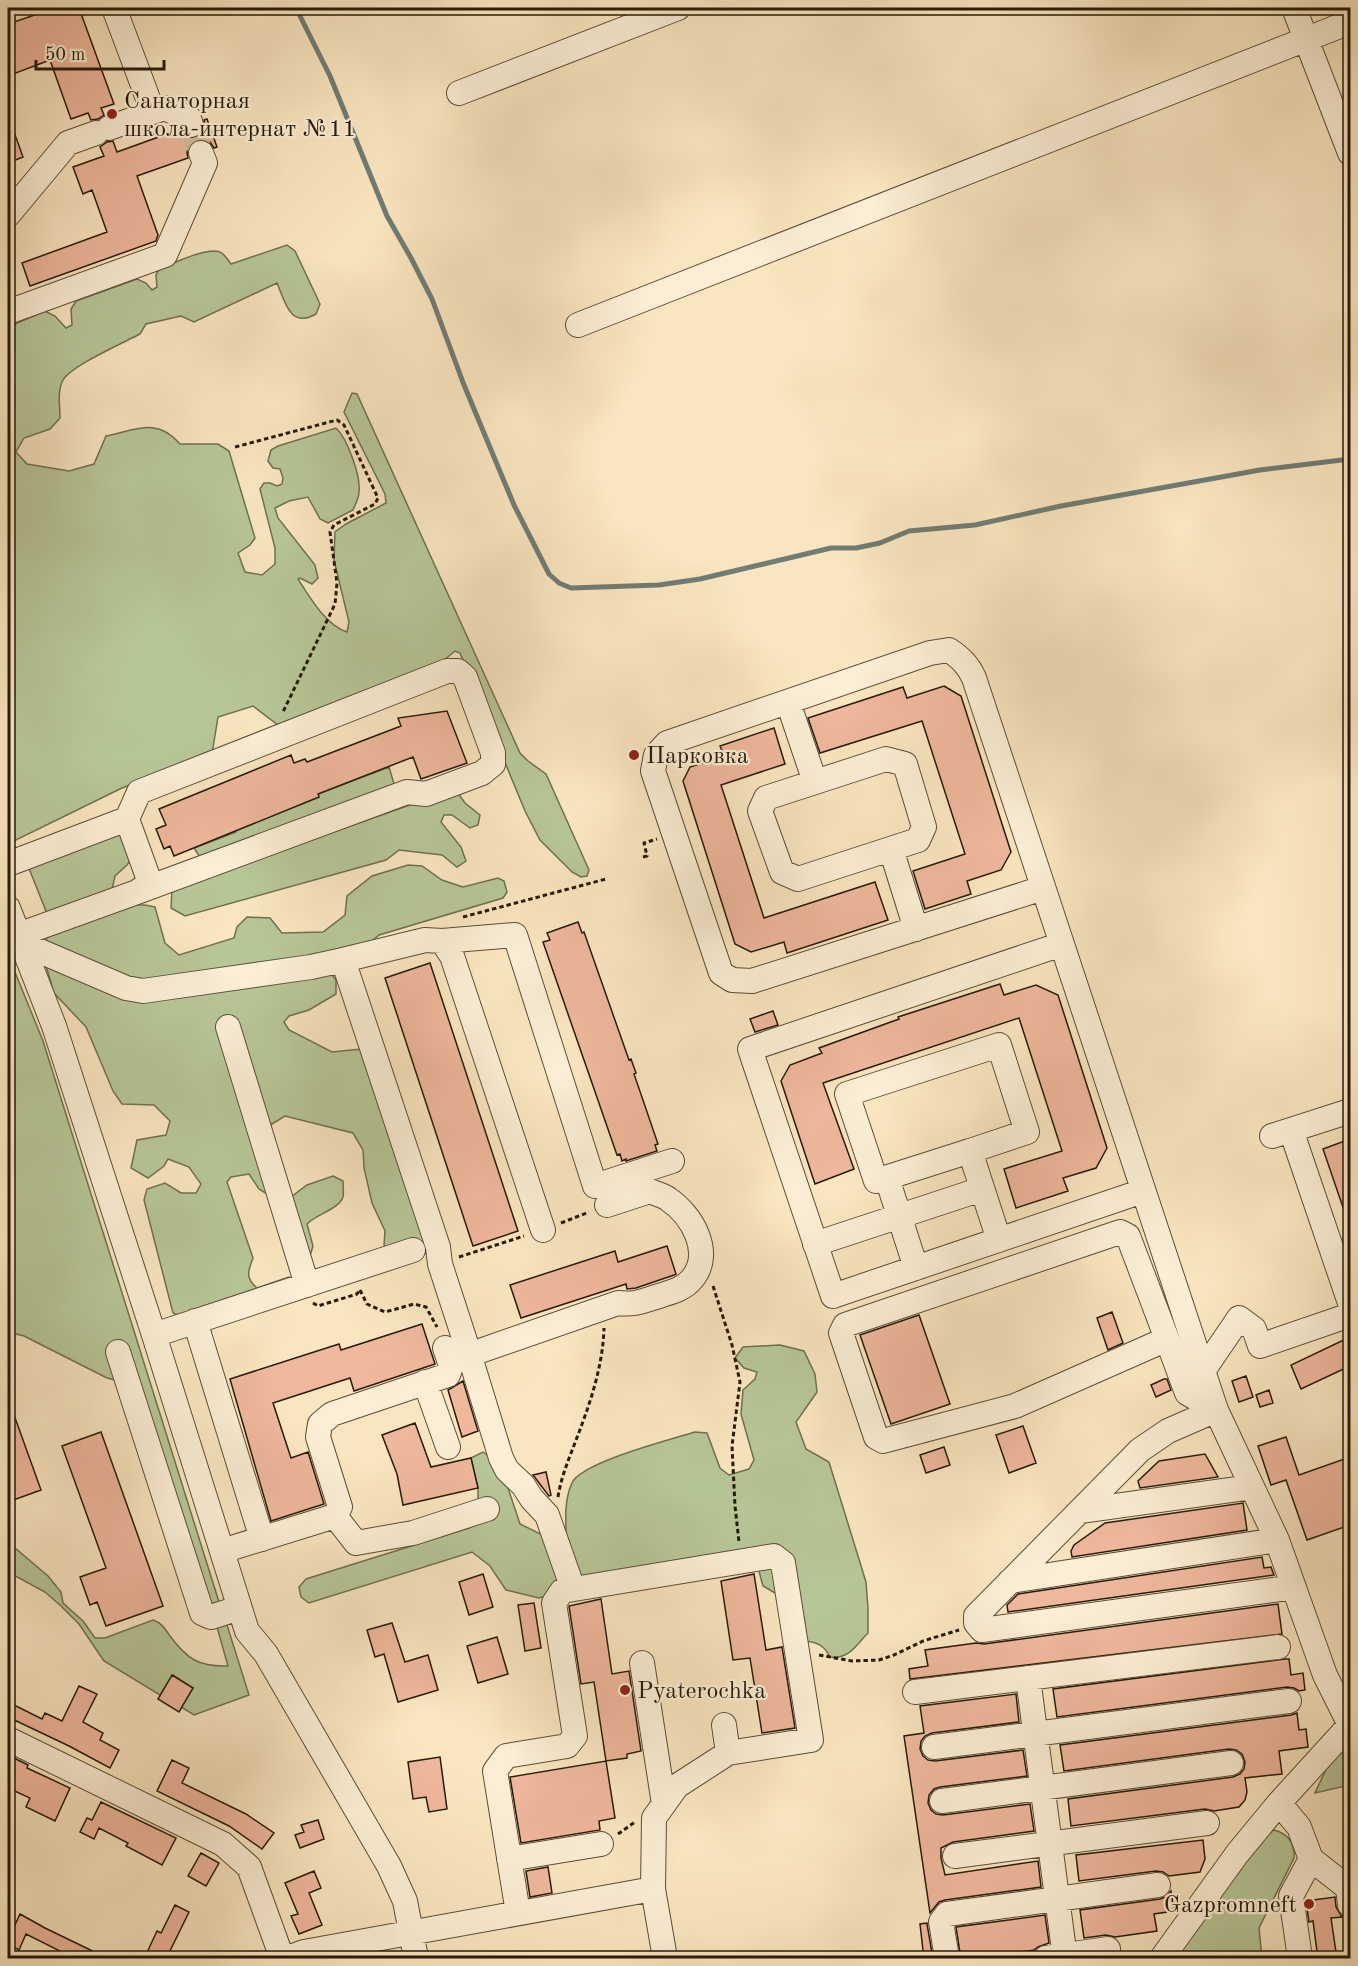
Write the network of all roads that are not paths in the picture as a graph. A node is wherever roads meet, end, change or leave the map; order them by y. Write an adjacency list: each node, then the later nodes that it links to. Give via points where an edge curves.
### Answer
1 (114, 8): 7 (street)
2 (678, 8): 6 (street)
3 (1293, 8): 5 (street)
4 (1350, 22): 5 (street)
5 (1306, 40): 10 (street); 13 (street)
6 (459, 93)
7 (153, 112): 8 (street, via 164,108 189,118); 11 (street, via 68,143)
8 (191, 125)
9 (201, 153): 12 (street, via 205,163 165,255)
10 (1350, 153)
11 (8, 215)
12 (8, 312)
13 (578, 326)
14 (788, 702): 15 (street); 19 (street, via 930,653 949,651 962,659 974,678); 22 (street, via 666,743 656,754 653,771 722,973 732,980 752,981)
15 (815, 782): 17 (street, via 886,759 905,764 924,827 918,840); 17 (street, via 766,798 760,811 782,872 798,879)
16 (127, 819): 18 (street); 20 (street, via 148,877 147,885); 20 (street, via 139,792 447,671 458,671 465,677 493,753 493,764 482,772 426,794 407,792)
17 (891, 849): 22 (street)
18 (8, 864)
19 (1043, 888): 22 (street); 25 (street)
20 (137, 892): 23 (street)
21 (8, 908): 23 (street)
22 (916, 929)
23 (20, 939): 26 (street, via 126,988 142,991); 45 (street, via 54,1026)
24 (442, 941): 26 (street, via 425,940); 30 (street, via 515,935 595,1186); 36 (street, via 452,956)
25 (1062, 944): 33 (street); 38 (street, via 750,1049)
26 (343, 960): 47 (street, via 438,1246)
27 (228, 1027): 41 (street)
28 (1350, 1111): 42 (street, via 1282,1133)
29 (970, 1151): 31 (street); 31 (street, via 1027,1132 999,1045 847,1094 876,1181); 32 (street)
30 (672, 1161)
31 (887, 1178): 35 (street)
32 (982, 1189): 35 (street); 37 (street)
33 (1143, 1191): 37 (street); 49 (street)
34 (607, 1205): 47 (street, via 650,1191 668,1199 694,1226 702,1253 692,1279 680,1289 632,1305 618,1303 480,1351)
35 (899, 1216): 38 (street); 40 (street)
36 (543, 1230)
37 (999, 1240): 40 (street)
38 (815, 1244): 40 (street, via 833,1296)
39 (413, 1250): 41 (street)
40 (916, 1268)
41 (307, 1285): 44 (street)
42 (1350, 1303)
43 (1350, 1315): 49 (street, via 1260,1346 1254,1329 1239,1318)
44 (195, 1321): 45 (street); 57 (street)
45 (154, 1335): 59 (street)
46 (1167, 1339): 46 (street, via 1015,1406 883,1441 876,1437 841,1333 845,1325 1120,1232 1128,1236); 51 (street, via 1187,1393)
47 (456, 1348): 50 (street, via 448,1375); 62 (street, via 507,1470 547,1515)
48 (118, 1353): 63 (street, via 202,1613 211,1617)
49 (1203, 1371): 51 (street)
50 (425, 1382): 52 (street); 56 (street, via 332,1414 320,1424 318,1437 340,1507)
51 (1216, 1410): 53 (street); 55 (street, via 1168,1431 1140,1450)
52 (448, 1447)
53 (1252, 1487): 55 (street); 58 (street)
54 (487, 1509): 56 (street, via 413,1533 356,1543)
55 (1080, 1511): 60 (street)
56 (335, 1515): 57 (street)
57 (262, 1539): 59 (street)
58 (1277, 1540): 60 (street); 61 (street)
59 (222, 1551): 63 (street)
60 (1010, 1581): 61 (street, via 976,1616 981,1630)
61 (1294, 1587): 70 (street, via 1325,1675)
62 (573, 1589): 74 (street, via 774,1556 783,1563 811,1740); 84 (street, via 562,1591 554,1603 575,1736 567,1746 506,1756 495,1771)
63 (239, 1608): 91 (street, via 247,1631 271,1663 389,1866 405,1901)
64 (1278, 1647): 66 (street)
65 (642, 1663): 79 (street)
66 (1028, 1678): 67 (street); 71 (street)
67 (915, 1692)
68 (1289, 1701): 71 (street)
69 (724, 1725): 74 (street)
70 (1350, 1725): 78 (street)
71 (1035, 1734): 73 (street); 76 (street)
72 (8, 1739): 96 (street, via 223,1844 249,1867)
73 (934, 1747)
74 (728, 1753): 79 (street, via 677,1786)
75 (1231, 1763): 76 (street)
76 (1042, 1788): 77 (street); 82 (street)
77 (942, 1801)
78 (1279, 1803): 85 (street, via 1299,1827); 93 (street, via 1237,1854)
79 (664, 1804): 87 (street, via 654,1818)
80 (1207, 1823): 82 (street)
81 (601, 1844): 84 (street)
82 (1050, 1844): 83 (street); 88 (street)
83 (955, 1856)
84 (509, 1859): 90 (street)
85 (1311, 1859): 89 (street, via 1348,1888); 100 (street, via 1291,1896)
86 (1158, 1885): 88 (street)
87 (652, 1889): 90 (street); 94 (street)
88 (1057, 1899): 95 (street); 99 (street, via 947,1914 941,1922)
89 (1350, 1905)
90 (518, 1913): 91 (street)
91 (410, 1933): 97 (street, via 304,1952); 98 (street)
92 (1108, 1949): 95 (street)
93 (1167, 1953)
94 (664, 1955)
95 (1058, 1958)
96 (282, 1959)
97 (288, 1959)
98 (416, 1959)
99 (947, 1959)
100 (1300, 1959)

